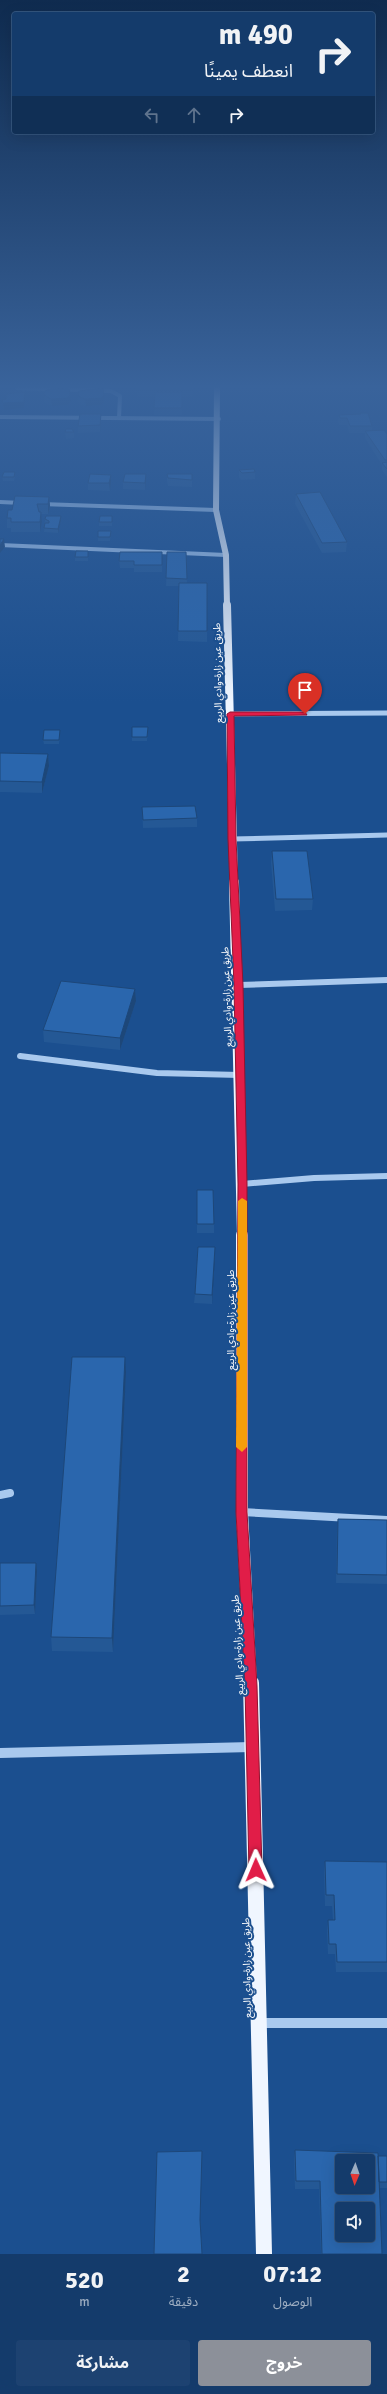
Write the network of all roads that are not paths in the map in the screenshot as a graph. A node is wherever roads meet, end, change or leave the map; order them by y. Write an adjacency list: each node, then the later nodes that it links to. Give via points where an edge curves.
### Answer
1 (217, 493): 5 (main road, طريق عين زارة-وادي الربيع)
2 (0, 502): 3 (street)
3 (31, 503)
4 (39, 504): 5 (street)
5 (216, 510): 7 (main road, طريق عين زارة-وادي الربيع)
6 (0, 545): 7 (street)
7 (226, 555): 9 (main road, طريق عين زارة-وادي الربيع)
8 (387, 713): 9 (street)
9 (230, 714): 11 (main road, طريق عين زارة-وادي الربيع)
10 (387, 835): 11 (street)
11 (232, 839): 13 (main road, طريق عين زارة-وادي الربيع)
12 (387, 980): 13 (street)
13 (238, 985): 15 (main road, طريق عين زارة-وادي الربيع)
14 (20, 1056): 15 (street, via 157,1073)
15 (240, 1075): 17 (main road, طريق عين زارة-وادي الربيع)
16 (387, 1176): 17 (street, via 314,1178)
17 (242, 1184): 20 (main road, طريق عين زارة-وادي الربيع)
18 (10, 1493): 19 (street)
19 (0, 1495)
20 (242, 1512): 21 (street); 22 (main road, طريق عين زارة-وادي الربيع)
21 (387, 1520)
22 (252, 1747): 23 (street); 24 (main road, طريق عين زارة-وادي الربيع)
23 (0, 1754)
24 (259, 2023): 25 (street); 26 (main road, طريق عين زارة-وادي الربيع)
25 (387, 2023)
26 (264, 2254)

